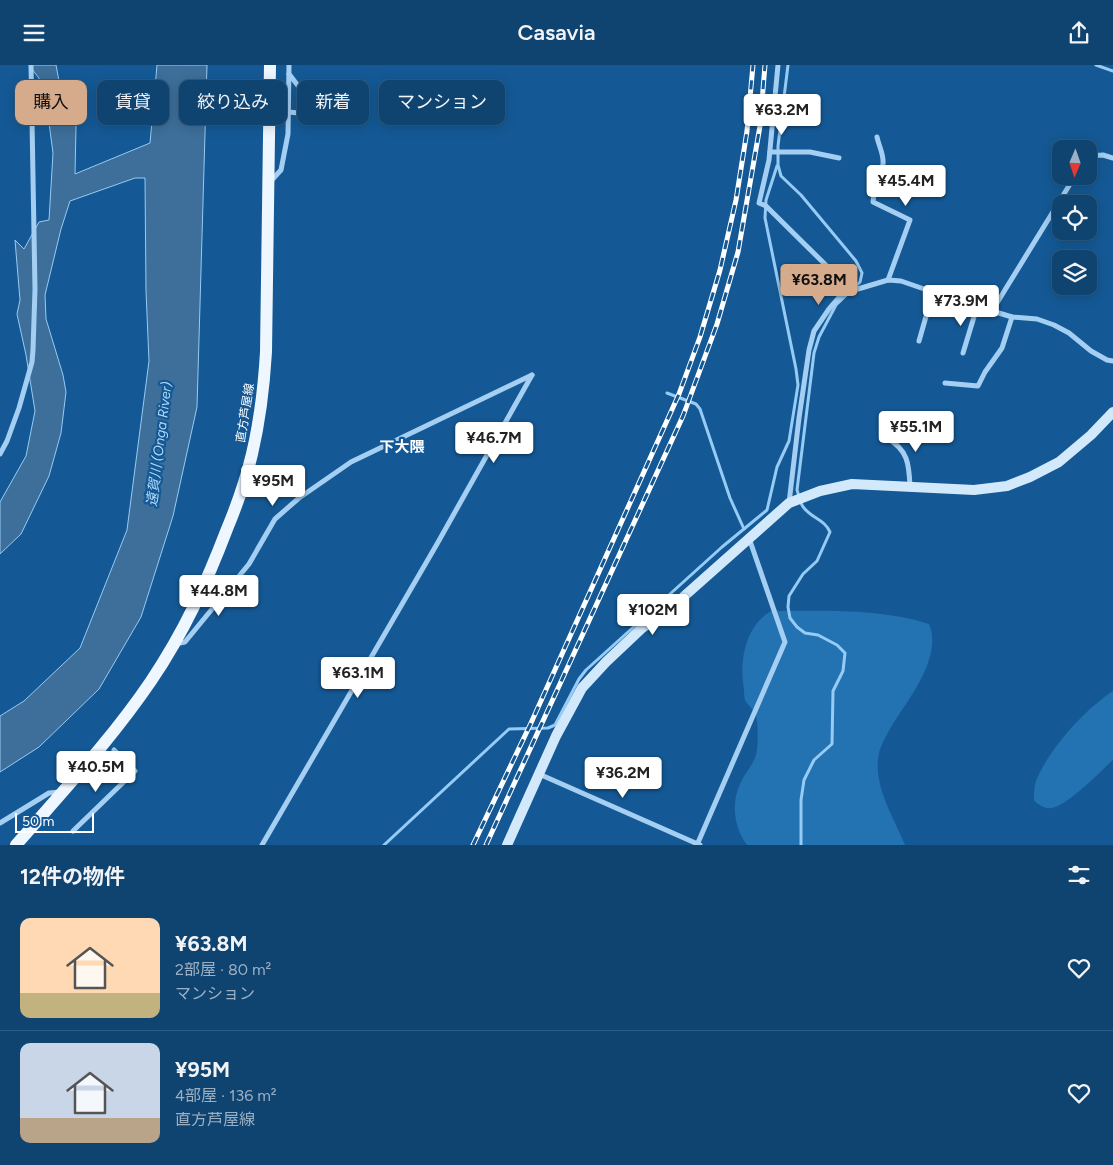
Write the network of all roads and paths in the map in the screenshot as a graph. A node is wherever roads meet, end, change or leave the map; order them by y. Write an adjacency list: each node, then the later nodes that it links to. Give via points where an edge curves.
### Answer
1 (31, 65): 26 (street, via 33,350 19,408)
2 (270, 65): 12 (main road, 直方芦屋線)
3 (289, 65): 5 (street)
4 (778, 65): 8 (street)
5 (289, 74): 6 (street); 6 (street, via 299,87 299,113)
6 (288, 112): 12 (street, via 288,134 281,170)
7 (877, 137): 14 (street, via 883,153 883,165 873,202 910,220)
8 (770, 152): 10 (street, via 810,152); 15 (street, via 758,203 766,206)
9 (1098, 155): 11 (street)
10 (839, 158)
11 (1113, 158)
12 (270, 183): 30 (main road, 直方芦屋線, via 264,387 252,455 212,569)
13 (1069, 185): 18 (street)
14 (888, 279): 15 (street, via 858,289); 16 (street)
15 (848, 287): 28 (street, via 814,331)
16 (933, 292): 17 (street); 20 (street)
17 (977, 307): 18 (street); 21 (street)
18 (992, 311): 19 (street)
19 (1012, 317): 22 (street, via 1037,319 1054,325 1091,351); 23 (street, via 1002,348 978,386)
20 (919, 341)
21 (963, 353)
22 (1113, 361)
23 (945, 383)
24 (1113, 413): 27 (street, via 1059,462 1007,486 974,490)
25 (887, 438): 27 (street, via 907,458)
26 (0, 454)
27 (910, 487): 28 (street, via 852,485 820,491)
28 (789, 503): 29 (street)
29 (749, 538): 32 (street, via 672,607 641,629 582,688); 39 (street, via 784,642)
30 (174, 644): 33 (main road, 直方芦屋線, via 113,732); 37 (street, via 185,642 249,564 275,519 299,498 352,462 532,375 438,544)
31 (114, 750): 35 (street, via 134,771)
32 (539, 774): 38 (street); 39 (street)
33 (62, 791): 34 (street, via 49,793); 36 (main road, 直方芦屋線)
34 (0, 823)
35 (73, 831)
36 (16, 845)
37 (262, 845)
38 (507, 845)
39 (698, 845)

